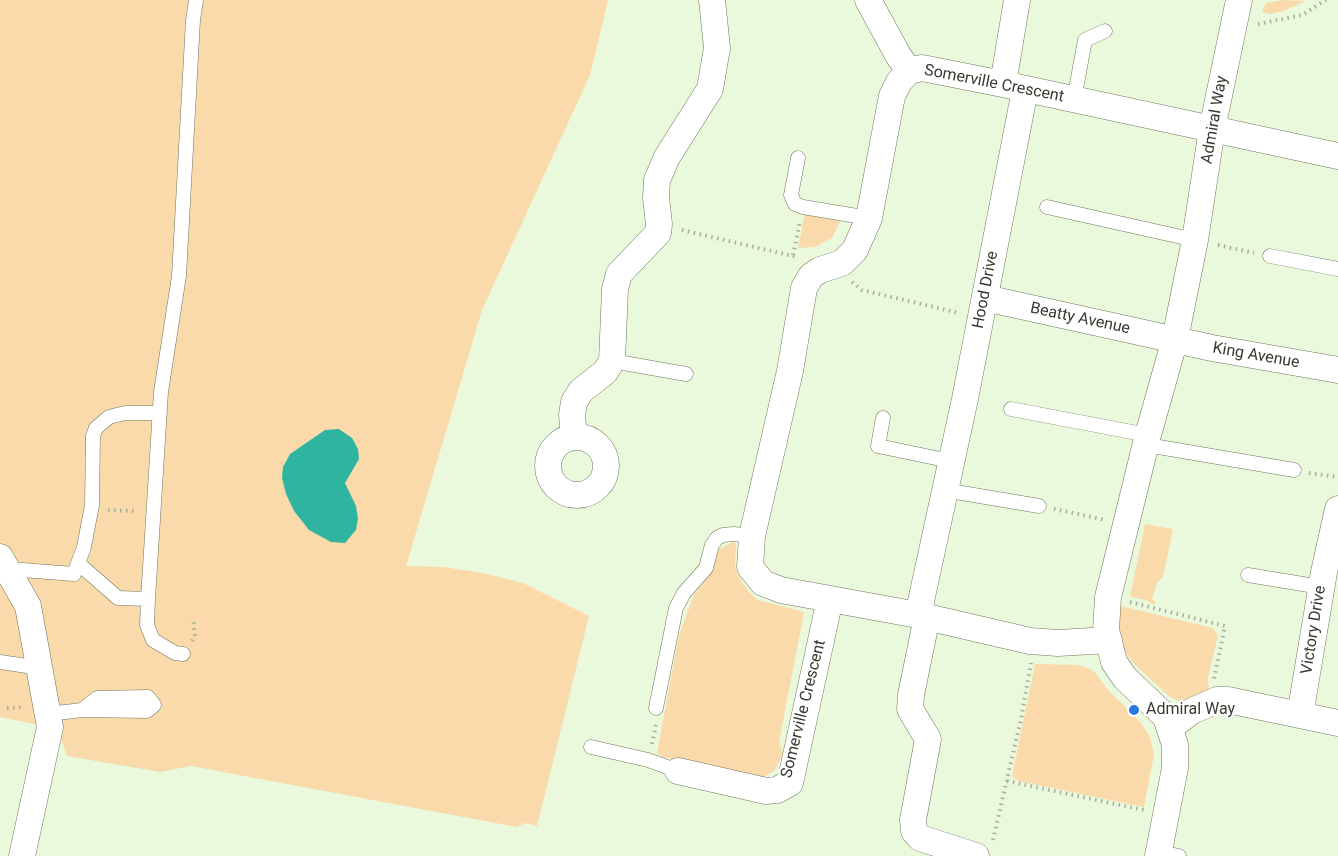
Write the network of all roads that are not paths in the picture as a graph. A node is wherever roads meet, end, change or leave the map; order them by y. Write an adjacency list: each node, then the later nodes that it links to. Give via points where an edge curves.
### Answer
1 (196, 0): 24 (lane, via 180,276)
2 (712, 0): 20 (street, via 717,48 710,89 657,180 658,233 619,274)
3 (868, 0): 7 (street)
4 (1017, 0): 8 (street, Hood Drive)
5 (1240, 6): 10 (street, Admiral Way)
6 (1105, 31): 9 (lane, via 1085,40)
7 (909, 71): 8 (street, Somerville Crescent, via 922,69); 14 (street, Somerville Crescent, via 892,96)
8 (1014, 87): 9 (street, Somerville Crescent); 18 (street, Hood Drive)
9 (1074, 100): 10 (street, Somerville Crescent)
10 (1212, 129): 11 (street, Somerville Crescent); 15 (street, Admiral Way)
11 (1338, 156)
12 (798, 158): 14 (lane, via 791,195 795,204)
13 (1047, 207): 15 (lane)
14 (869, 218): 33 (street, Somerville Crescent, via 855,250 842,263 811,276 804,288 790,371)
15 (1195, 240): 19 (street, Admiral Way)
16 (1270, 256): 17 (lane)
17 (1338, 269)
18 (983, 308): 19 (street, Beatty Avenue); 28 (street, Hood Drive)
19 (1175, 339): 21 (street, King Avenue); 27 (street, Admiral Way)
20 (612, 362): 22 (lane); 26 (street, via 574,402)
21 (1338, 370)
22 (686, 374)
23 (1011, 409): 27 (lane)
24 (160, 413): 34 (lane, via 125,413 109,417 96,428 92,505); 39 (lane)
25 (883, 418): 28 (lane, via 878,446)
26 (574, 437)
27 (1148, 440): 29 (lane); 41 (street, Admiral Way, via 1108,597)
28 (950, 462): 30 (street, Hood Drive)
29 (1294, 470)
30 (944, 490): 31 (lane); 40 (street, Hood Drive)
31 (1039, 506)
32 (1338, 509): 37 (street, Victory Drive)
33 (752, 536): 38 (street, via 750,567 763,583 780,590); 45 (lane, via 734,534 717,538 706,568 684,593 676,608)
34 (79, 564): 35 (lane, via 74,574); 39 (lane, via 118,598)
35 (3, 568): 44 (street, via 28,606)
36 (1248, 575): 37 (lane)
37 (1321, 587): 48 (street, Victory Drive)
38 (830, 598): 40 (street); 52 (street, Somerville Crescent, via 790,783 766,791)
39 (148, 599): 42 (lane, via 147,625 153,640)
40 (922, 616): 41 (street, via 1035,641); 53 (street, Hood Drive, via 910,709 928,739 914,831 920,838)
41 (1108, 640): 50 (street, Admiral Way, via 1114,662 1125,678 1159,709)
42 (183, 654)
43 (0, 662): 44 (lane)
44 (40, 668): 47 (street)
45 (656, 708)
46 (82, 710): 47 (lane)
47 (48, 714): 55 (street, via 50,727)
48 (1300, 715): 49 (street); 50 (street, via 1217,700 1192,711)
49 (1338, 723)
50 (1171, 728): 54 (street, Admiral Way, via 1175,768)
51 (591, 747): 52 (lane, Somerville Crescent)
52 (678, 771)
53 (984, 853)
54 (1165, 855)
55 (22, 856)

